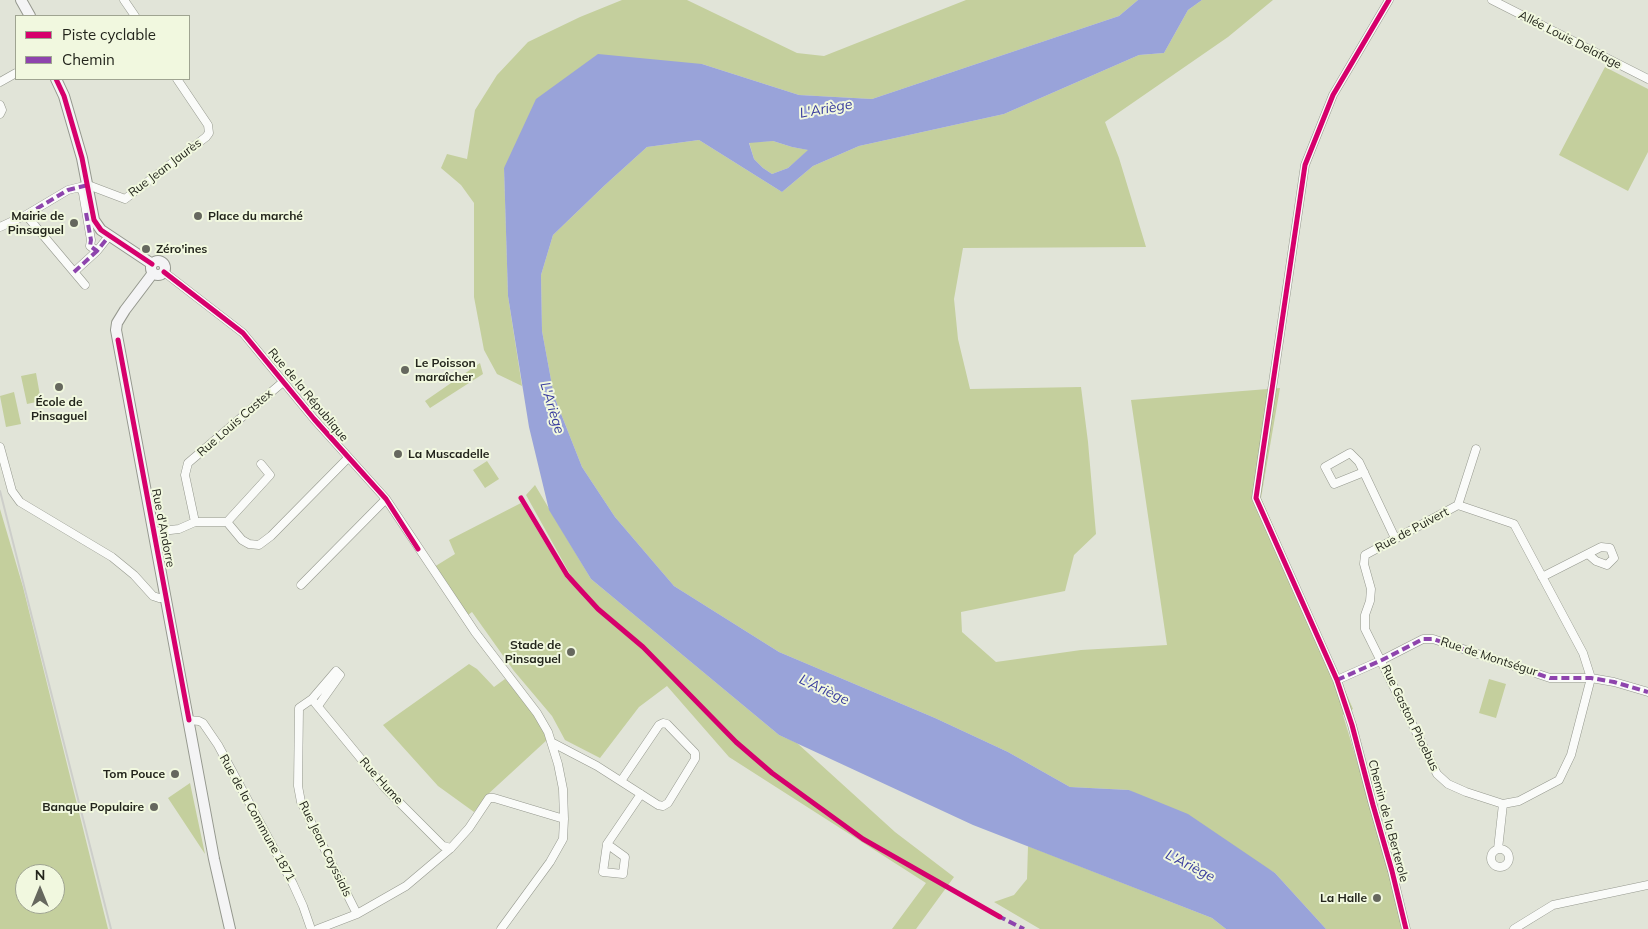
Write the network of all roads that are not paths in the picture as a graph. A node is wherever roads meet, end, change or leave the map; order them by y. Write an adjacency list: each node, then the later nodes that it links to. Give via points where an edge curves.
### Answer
1 (21, 0): 5 (main road)
2 (124, 0): 6 (street)
3 (1389, 0): 41 (street, Chemin de la Berterole, via 1333,94 1305,165 1256,498)
4 (1492, 0): 8 (street, Allée Louis Delafage)
5 (29, 15)
6 (134, 15)
7 (15, 74): 11 (street)
8 (1648, 79)
9 (56, 80): 14 (main road, via 67,105)
10 (178, 80): 14 (street, Rue Jean Jaurès, via 208,124 206,137 125,199)
11 (0, 82)
12 (0, 105): 13 (street)
13 (0, 114)
14 (84, 186): 15 (street, via 68,190); 17 (main road, via 94,220); 18 (street, via 82,193 90,246)
15 (26, 215): 16 (street); 20 (street)
16 (0, 226)
17 (109, 236): 18 (street); 19 (main road)
18 (97, 251): 20 (street)
19 (152, 268): 21 (main road, via 159,275); 33 (main road, Rue d'Andorre, via 124,310 116,330)
20 (74, 272): 22 (street)
21 (164, 272): 23 (street, Rue de la République, via 243,334)
22 (85, 285)
23 (282, 382): 26 (street, Rue de la République); 31 (street, Rue Louis Castex, via 188,464 185,475)
24 (0, 447): 38 (street, via 16,499 112,557 153,596)
25 (1476, 449): 30 (street)
26 (348, 458): 29 (street, Rue de la République); 32 (street, via 266,541 258,545 249,544)
27 (261, 464): 32 (street, via 270,475)
28 (1364, 472): 28 (street, via 1360,462 1350,453 1325,467 1334,484); 34 (street)
29 (386, 500): 37 (street); 46 (street, Rue de la République, via 475,632 537,713)
30 (1458, 506): 34 (street, Rue de Puivert); 36 (street, Rue de Puivert, via 1514,524)
31 (195, 522): 32 (street); 33 (street, via 179,530)
32 (227, 522)
33 (153, 532): 38 (main road, Rue d'Andorre)
34 (1395, 538): 39 (street, Rue de Puivert, via 1365,555 1364,564 1371,589 1365,629)
35 (1588, 554): 36 (street)
36 (1542, 577): 40 (street, Rue de Puivert, via 1584,653)
37 (301, 585)
38 (166, 598): 45 (main road, Rue d'Andorre)
39 (1382, 660): 40 (street, Rue de Montségur, via 1423,639 1433,639 1550,678); 41 (street, Rue de Montségur); 51 (street, Rue Gaston Phoebus, via 1437,774 1448,784)
40 (1591, 678): 42 (street, Rue de Montségur); 51 (street, via 1571,755 1559,780 1519,801)
41 (1337, 680): 62 (street, Chemin de la Berterole)
42 (1648, 692)
43 (312, 699): 44 (street); 44 (street, Rue Jean Cayssials, via 336,672 340,675); 57 (street, Rue Jean Cayssials, via 299,708 298,786 301,802)
44 (318, 706): 54 (street, Rue Hume, via 385,788 443,846)
45 (189, 720): 58 (main road, Rue d'Andorre); 59 (street, Rue de la Commune 1871, via 202,723 218,745 293,884)
46 (553, 743): 47 (street); 48 (street, Rue de la République)
47 (575, 755): 48 (street, via 565,757); 49 (street)
48 (558, 764): 52 (street, Rue de la République)
49 (621, 781): 50 (street); 50 (street, via 659,725 667,724 695,753 695,759 668,803 658,805)
50 (641, 794): 53 (street)
51 (1503, 804): 55 (street)
52 (564, 819): 54 (street, via 489,798); 61 (street, Rue de la République, via 563,839 550,862)
53 (606, 844)
54 (451, 848): 57 (street, via 406,886)
55 (1498, 849)
56 (1648, 885): 63 (street, via 1553,906)
57 (357, 914): 60 (street)
58 (230, 929)
59 (311, 929)
60 (318, 929)
61 (501, 929)
62 (1406, 929)
63 (1514, 929)

